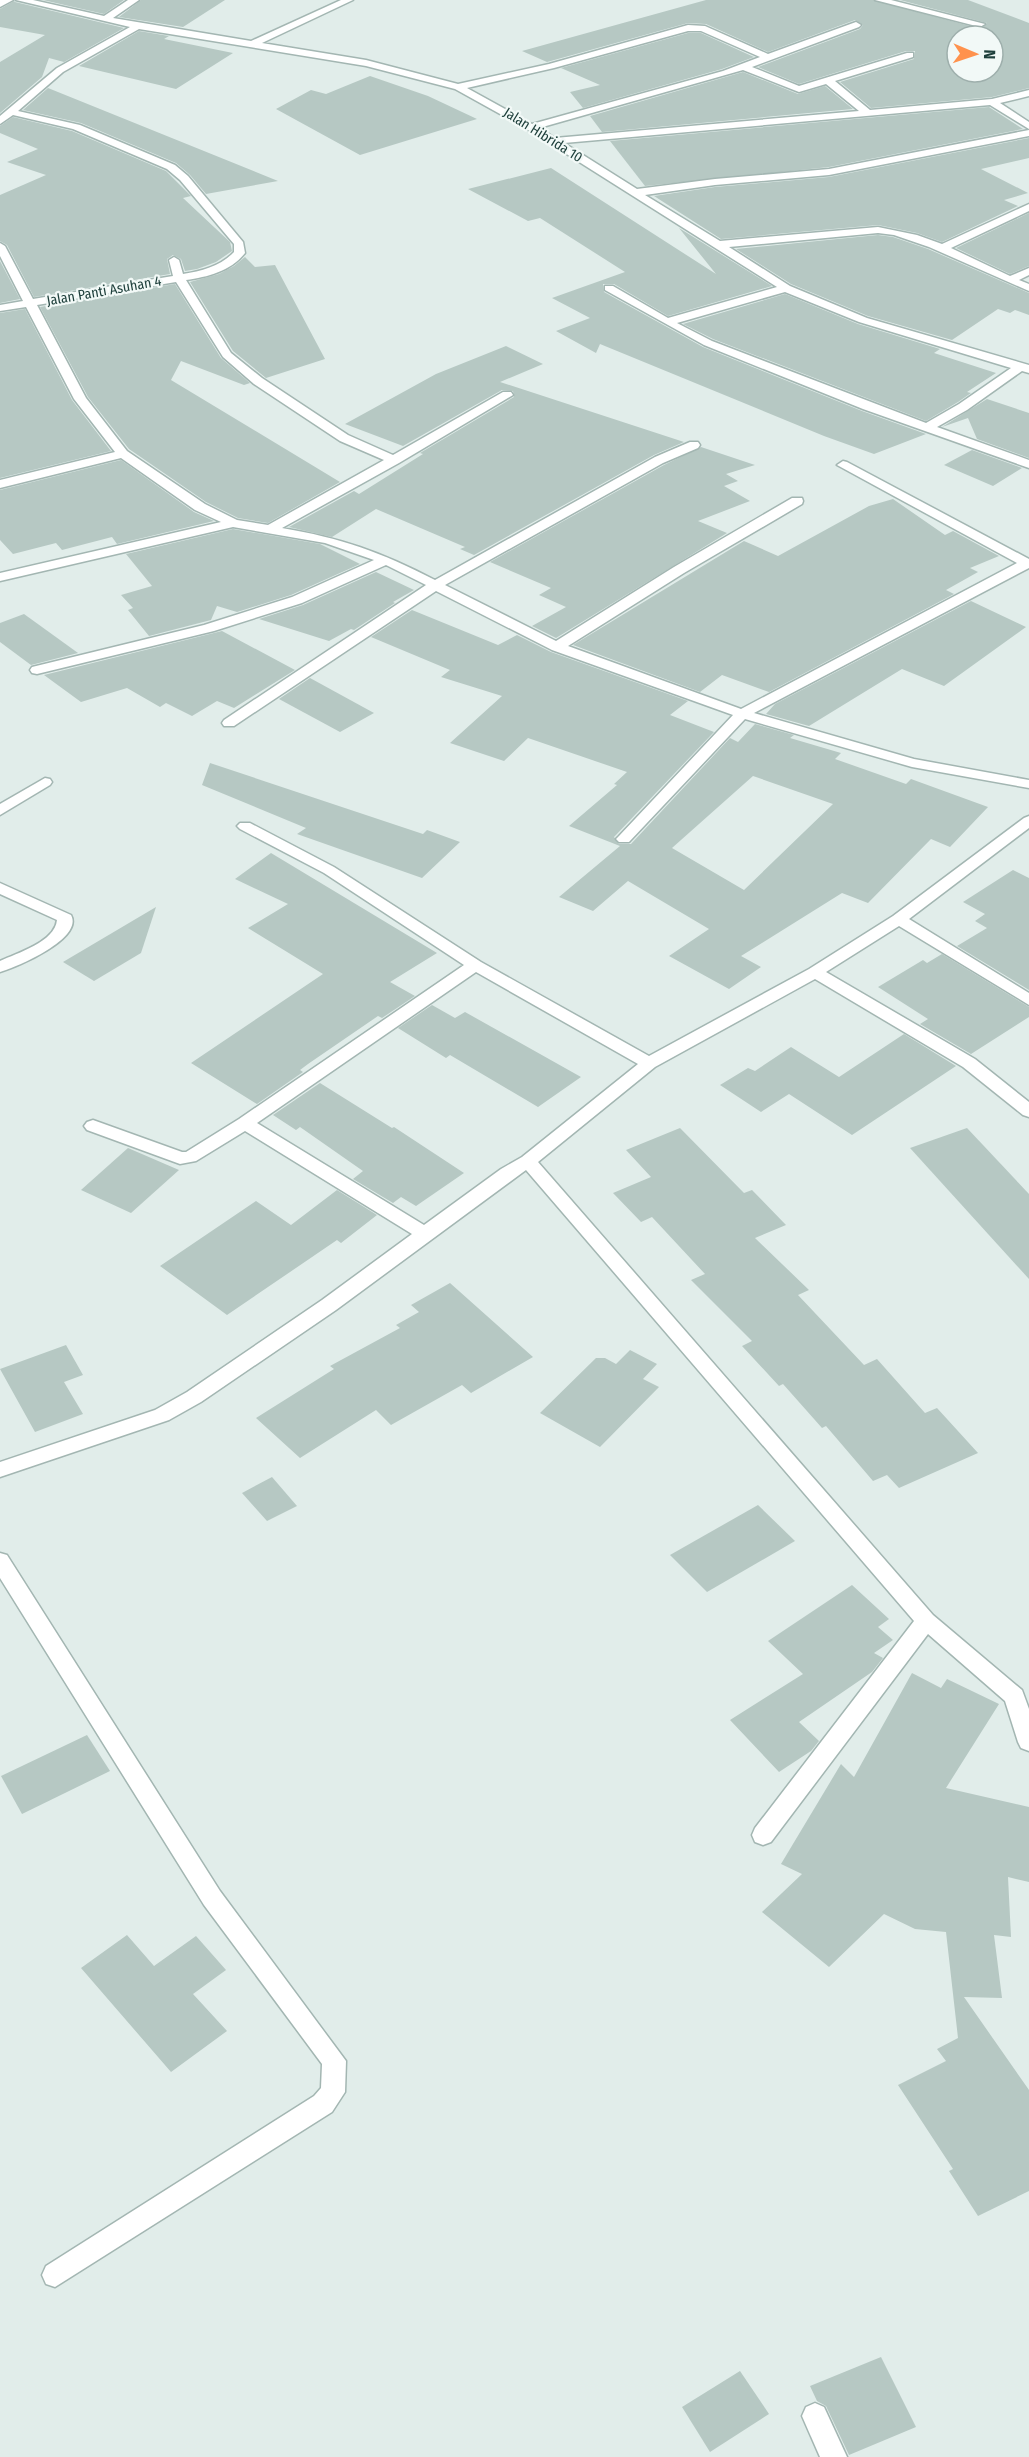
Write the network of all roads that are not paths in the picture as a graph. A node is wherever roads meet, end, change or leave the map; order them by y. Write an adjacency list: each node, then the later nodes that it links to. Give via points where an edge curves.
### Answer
1 (8, 0): 6 (street)
2 (21, 0): 7 (street, Jalan Hibrida 10)
3 (134, 0): 7 (street)
4 (348, 0): 11 (street)
5 (880, 0): 8 (street)
6 (0, 4)
7 (105, 19): 10 (street, Jalan Hibrida 10)
8 (980, 24)
9 (856, 25): 13 (street)
10 (138, 26): 11 (street, Jalan Hibrida 10); 19 (street, via 60,70)
11 (251, 45): 16 (street, Jalan Hibrida 10, via 366,63)
12 (910, 55): 15 (street)
13 (769, 58): 14 (street); 16 (street, via 702,28 688,28)
14 (744, 67): 15 (street, via 795,89); 23 (street)
15 (827, 80): 20 (street)
16 (458, 87): 23 (street, Jalan Hibrida 10)
17 (1029, 93): 18 (street)
18 (992, 102): 20 (street); 22 (street)
19 (12, 112): 21 (street); 33 (street, Jalan Panti Asuhan 4, via 76,127 162,163 184,178 239,244 240,253 218,269)
20 (868, 113): 25 (street)
21 (0, 121)
22 (1029, 126)
23 (531, 127): 25 (street, Jalan Hibrida 10)
24 (1029, 133): 26 (street, via 829,172)
25 (553, 141): 26 (street, Jalan Hibrida 10)
26 (634, 193): 28 (street, Jalan Hibrida 10)
27 (1029, 207): 30 (street)
28 (715, 245): 30 (street, via 882,230); 36 (street, Jalan Hibrida 10)
29 (0, 246): 38 (street)
30 (941, 249): 34 (street)
31 (174, 260): 33 (street)
32 (1029, 271): 34 (street)
33 (179, 278): 38 (street, Jalan Panti Asuhan 4); 46 (street, via 227,355 258,381 344,438)
34 (1010, 280): 37 (street)
35 (609, 288): 40 (street)
36 (786, 288): 40 (street); 41 (street, Jalan Hibrida 10, via 863,320)
37 (1029, 288)
38 (29, 305): 39 (street, Jalan Panti Asuhan 4); 45 (street, via 80,399)
39 (0, 308)
40 (667, 322): 43 (street, via 708,343)
41 (1025, 368): 43 (street)
42 (507, 395): 46 (street)
43 (927, 427): 47 (street)
44 (694, 445): 56 (street, via 659,459)
45 (123, 454): 49 (street); 51 (street, via 200,507)
46 (395, 460): 52 (street)
47 (1029, 464)
48 (843, 465): 54 (street)
49 (0, 484)
50 (796, 501): 57 (street)
51 (233, 523): 52 (street); 55 (street)
52 (268, 530): 53 (street, via 328,540)
53 (386, 560): 56 (street); 58 (street, via 297,600 209,628)
54 (1028, 563): 59 (street)
55 (0, 577)
56 (435, 585): 57 (street); 60 (street)
57 (557, 647): 59 (street)
58 (37, 670)
59 (742, 714): 62 (street, via 912,763); 66 (street)
60 (229, 723)
61 (45, 782): 63 (street)
62 (1029, 784)
63 (0, 811)
64 (1029, 821): 68 (street)
65 (245, 826): 69 (street, via 330,870)
66 (624, 839)
67 (0, 888): 70 (street, via 65,918 66,924 57,938)
68 (900, 919): 71 (street); 72 (street)
69 (475, 965): 73 (street); 75 (street)
70 (0, 967)
71 (815, 972): 73 (street); 74 (street, via 969,1063)
72 (1029, 1000)
73 (649, 1064): 77 (street)
74 (1029, 1112)
75 (245, 1123): 76 (street, via 184,1159); 78 (street)
76 (93, 1126)
77 (528, 1161): 78 (street); 81 (street)
78 (426, 1235): 79 (street, via 194,1397 162,1415)
79 (0, 1470)
80 (0, 1562): 85 (street, via 212,1898 334,2061 333,2092 323,2104)
81 (926, 1620): 82 (street); 84 (street)
82 (1022, 1692): 83 (street)
83 (1029, 1742)
84 (763, 1834)
85 (55, 2274)
86 (815, 2416): 87 (street)
87 (834, 2457)

